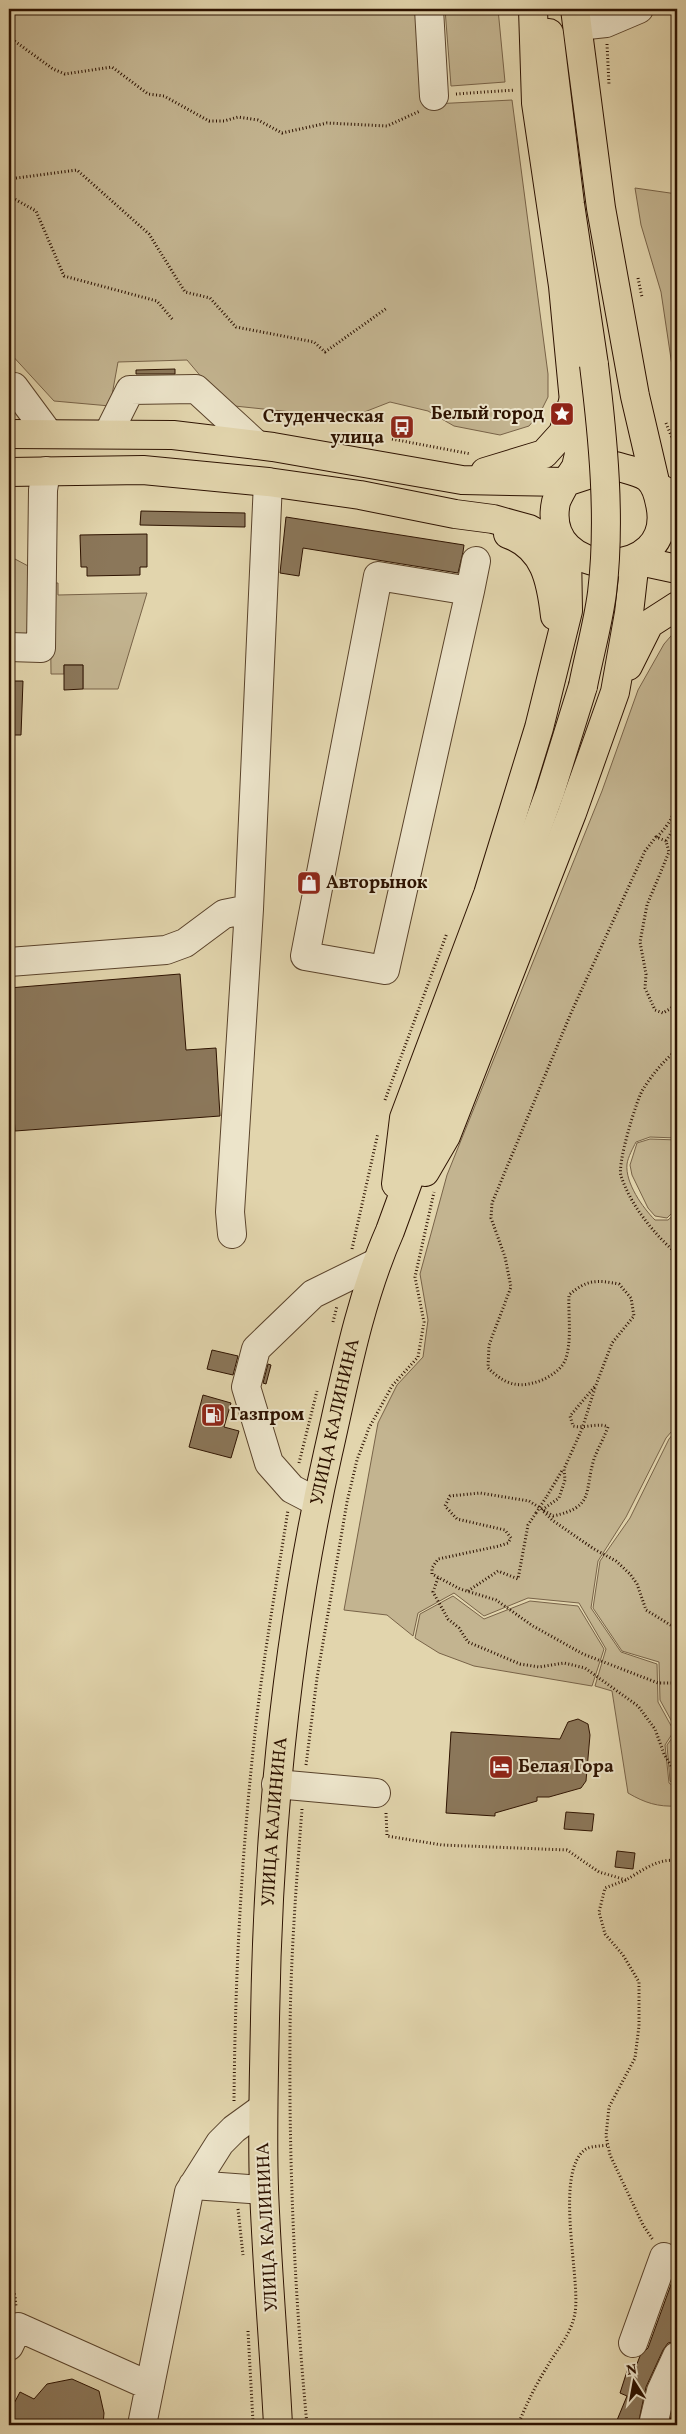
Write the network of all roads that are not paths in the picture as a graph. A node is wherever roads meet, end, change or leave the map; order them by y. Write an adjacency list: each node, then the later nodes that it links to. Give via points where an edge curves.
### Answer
1 (429, 9): 6 (street)
2 (532, 9): 8 (main road, via 536,103 563,286)
3 (546, 9): 31 (main road, bridge, via 601,427 605,548 602,594 583,686 550,792)
4 (639, 9): 5 (street, via 606,23)
5 (576, 18): 18 (main road, via 601,208 635,396)
6 (434, 96)
7 (9, 388): 9 (street, via 14,387)
8 (575, 396): 15 (main road, via 562,433 544,454); 17 (main road, via 579,454 576,467)
9 (48, 433): 10 (main road); 11 (main road)
10 (9, 434)
11 (108, 434): 12 (main road, via 173,436); 12 (street, via 130,390 196,389)
12 (265, 446): 15 (main road); 16 (main road)
13 (46, 471): 14 (main road); 16 (main road, via 143,470); 26 (street, via 43,490 50,578 41,648)
14 (9, 472)
15 (462, 480): 17 (main road)
16 (268, 482): 19 (main road, via 360,495); 29 (street)
17 (566, 482): 18 (main road, via 615,466 642,474); 20 (main road, via 556,502 556,522)
18 (667, 492): 21 (main road, via 656,543)
19 (455, 514): 20 (main road, via 493,519 529,529); 28 (main road, via 523,539 540,557 552,587 555,620)
20 (567, 550): 21 (main road, via 588,560 617,563); 28 (main road, via 568,611)
21 (635, 560): 23 (main road); 27 (main road)
22 (476, 561): 24 (street)
23 (677, 569)
24 (470, 591): 24 (street, via 378,576 306,956 385,970)
25 (677, 606): 27 (main road, via 650,624)
26 (9, 647)
27 (615, 692): 31 (main road, via 572,813 446,1136)
28 (539, 728): 31 (main road, via 488,894 404,1118)
29 (249, 909): 30 (street, via 224,914 185,943 166,950); 32 (street, via 230,1212)
30 (9, 962)
31 (390, 1231): 33 (main road, УЛИЦА КАЛИНИНА)
32 (232, 1234)
33 (376, 1264): 34 (main road, УЛИЦА КАЛИНИНА, via 353,1345); 34 (street, via 313,1294 256,1349 246,1388 269,1463 292,1489)
34 (317, 1502): 35 (main road, УЛИЦА КАЛИНИНА, via 294,1628)
35 (276, 1784): 36 (street); 37 (main road, УЛИЦА КАЛИНИНА, via 269,1870)
36 (381, 1801)
37 (263, 2108): 38 (street, via 220,2143); 39 (main road, УЛИЦА КАЛИНИНА)
38 (193, 2185): 39 (street); 44 (street)
39 (264, 2190): 46 (main road, УЛИЦА КАЛИНИНА)
40 (671, 2261): 41 (street)
41 (633, 2343)
42 (9, 2346): 44 (street, via 18,2328)
43 (677, 2356): 47 (street, via 661,2391)
44 (150, 2386): 45 (street)
45 (142, 2425)
46 (278, 2425)
47 (653, 2425)

